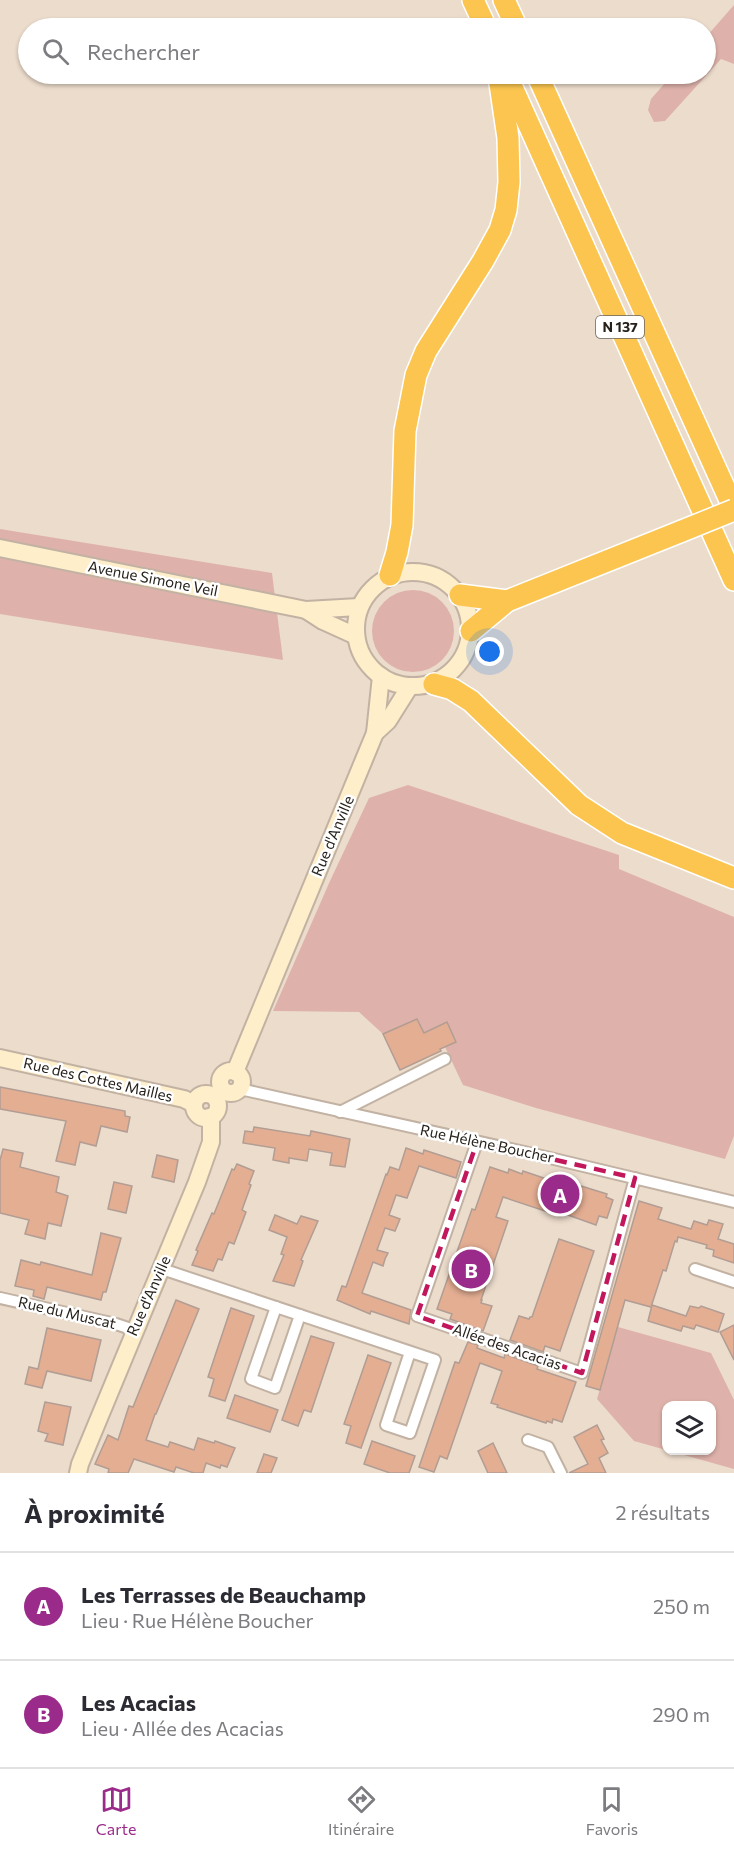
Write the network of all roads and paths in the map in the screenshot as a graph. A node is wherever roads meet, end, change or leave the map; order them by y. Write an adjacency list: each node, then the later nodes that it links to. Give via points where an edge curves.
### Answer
1 (473, 0): 3 (highway)
2 (504, 0): 4 (highway)
3 (481, 18)
4 (512, 18)
5 (500, 84): 10 (highway, via 508,138 506,210 500,230 426,351 416,375 405,431 402,525)
6 (511, 84): 11 (highway, N 137)
7 (542, 84): 8 (highway, N 137)
8 (734, 510): 13 (highway, bridge)
9 (0, 548): 15 (street, Avenue Simone Veil)
10 (390, 575): 12 (street, via 411,571 432,574); 14 (street, via 370,590)
11 (734, 580)
12 (460, 595): 13 (highway); 16 (street)
13 (507, 601): 16 (highway)
14 (359, 607): 15 (street, Avenue Simone Veil); 17 (street)
15 (306, 610): 17 (street, Avenue Simone Veil)
16 (471, 631): 19 (street, via 461,661)
17 (356, 636): 18 (street, via 369,665)
18 (381, 676): 20 (street); 21 (street, Rue d'Anville)
19 (434, 684): 20 (street); 22 (highway, via 471,701 598,819 622,833)
20 (411, 686): 21 (street, Rue d'Anville, via 388,721)
21 (375, 733): 25 (street, Rue d'Anville, via 235,1072 242,1079)
22 (734, 878)
23 (0, 1058): 25 (street, Rue des Cottes Mailles, via 184,1099)
24 (445, 1059): 26 (street)
25 (217, 1098): 26 (street, Rue Hélène Boucher); 30 (street, Rue d'Anville, via 211,1142)
26 (340, 1112): 27 (street, Rue Hélène Boucher)
27 (477, 1142): 28 (street, Rue Hélène Boucher); 28 (street, Allée des Acacias, via 417,1317 582,1373)
28 (635, 1178): 29 (street, Rue Hélène Boucher)
29 (734, 1202)
30 (162, 1269): 34 (street); 36 (street, Rue d'Anville)
31 (695, 1269): 32 (street)
32 (734, 1282)
33 (0, 1298): 36 (street, Rue du Muscat)
34 (276, 1307): 35 (street); 35 (street, via 250,1379 274,1388)
35 (300, 1315): 37 (street)
36 (134, 1330): 39 (street, Rue d'Anville)
37 (410, 1352): 37 (street, via 435,1360 410,1433 386,1425)
38 (528, 1440): 40 (street, via 548,1447)
39 (78, 1473)
40 (561, 1473)

